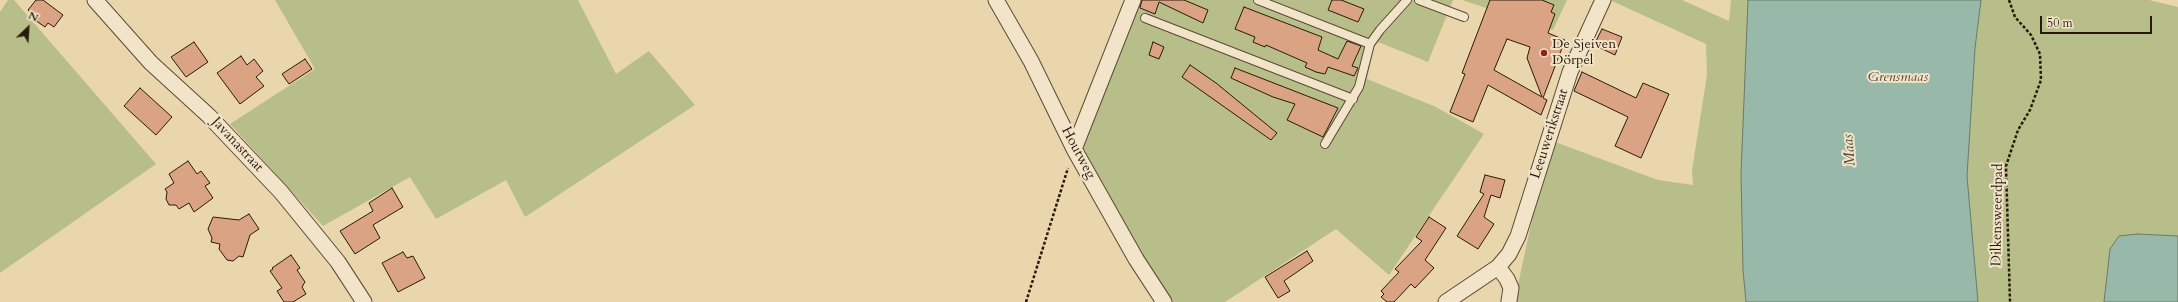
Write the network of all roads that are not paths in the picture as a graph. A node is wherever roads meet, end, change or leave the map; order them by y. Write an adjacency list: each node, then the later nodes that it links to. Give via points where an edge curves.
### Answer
1 (95, 0): 16 (street, Javanastraat, via 151,63 209,116 281,192 338,262)
2 (996, 0): 13 (street, Houtweg, via 1031,61)
3 (1134, 0): 13 (street)
4 (1258, 0): 10 (lane)
5 (1407, 0): 10 (lane)
6 (1419, 0): 8 (lane)
7 (1604, 0): 14 (street, Leeuwerikstraat, via 1570,72 1518,236 1509,254)
8 (1464, 17)
9 (1145, 18): 11 (lane)
10 (1370, 44): 11 (lane, via 1363,74)
11 (1353, 99): 12 (lane)
12 (1325, 144)
13 (1074, 149): 17 (street, Houtweg, via 1136,259)
14 (1498, 267): 15 (street, via 1511,288); 18 (street, Leeuwerikstraat)
15 (1509, 301)
16 (364, 302)
17 (1164, 302)
18 (1446, 302)

